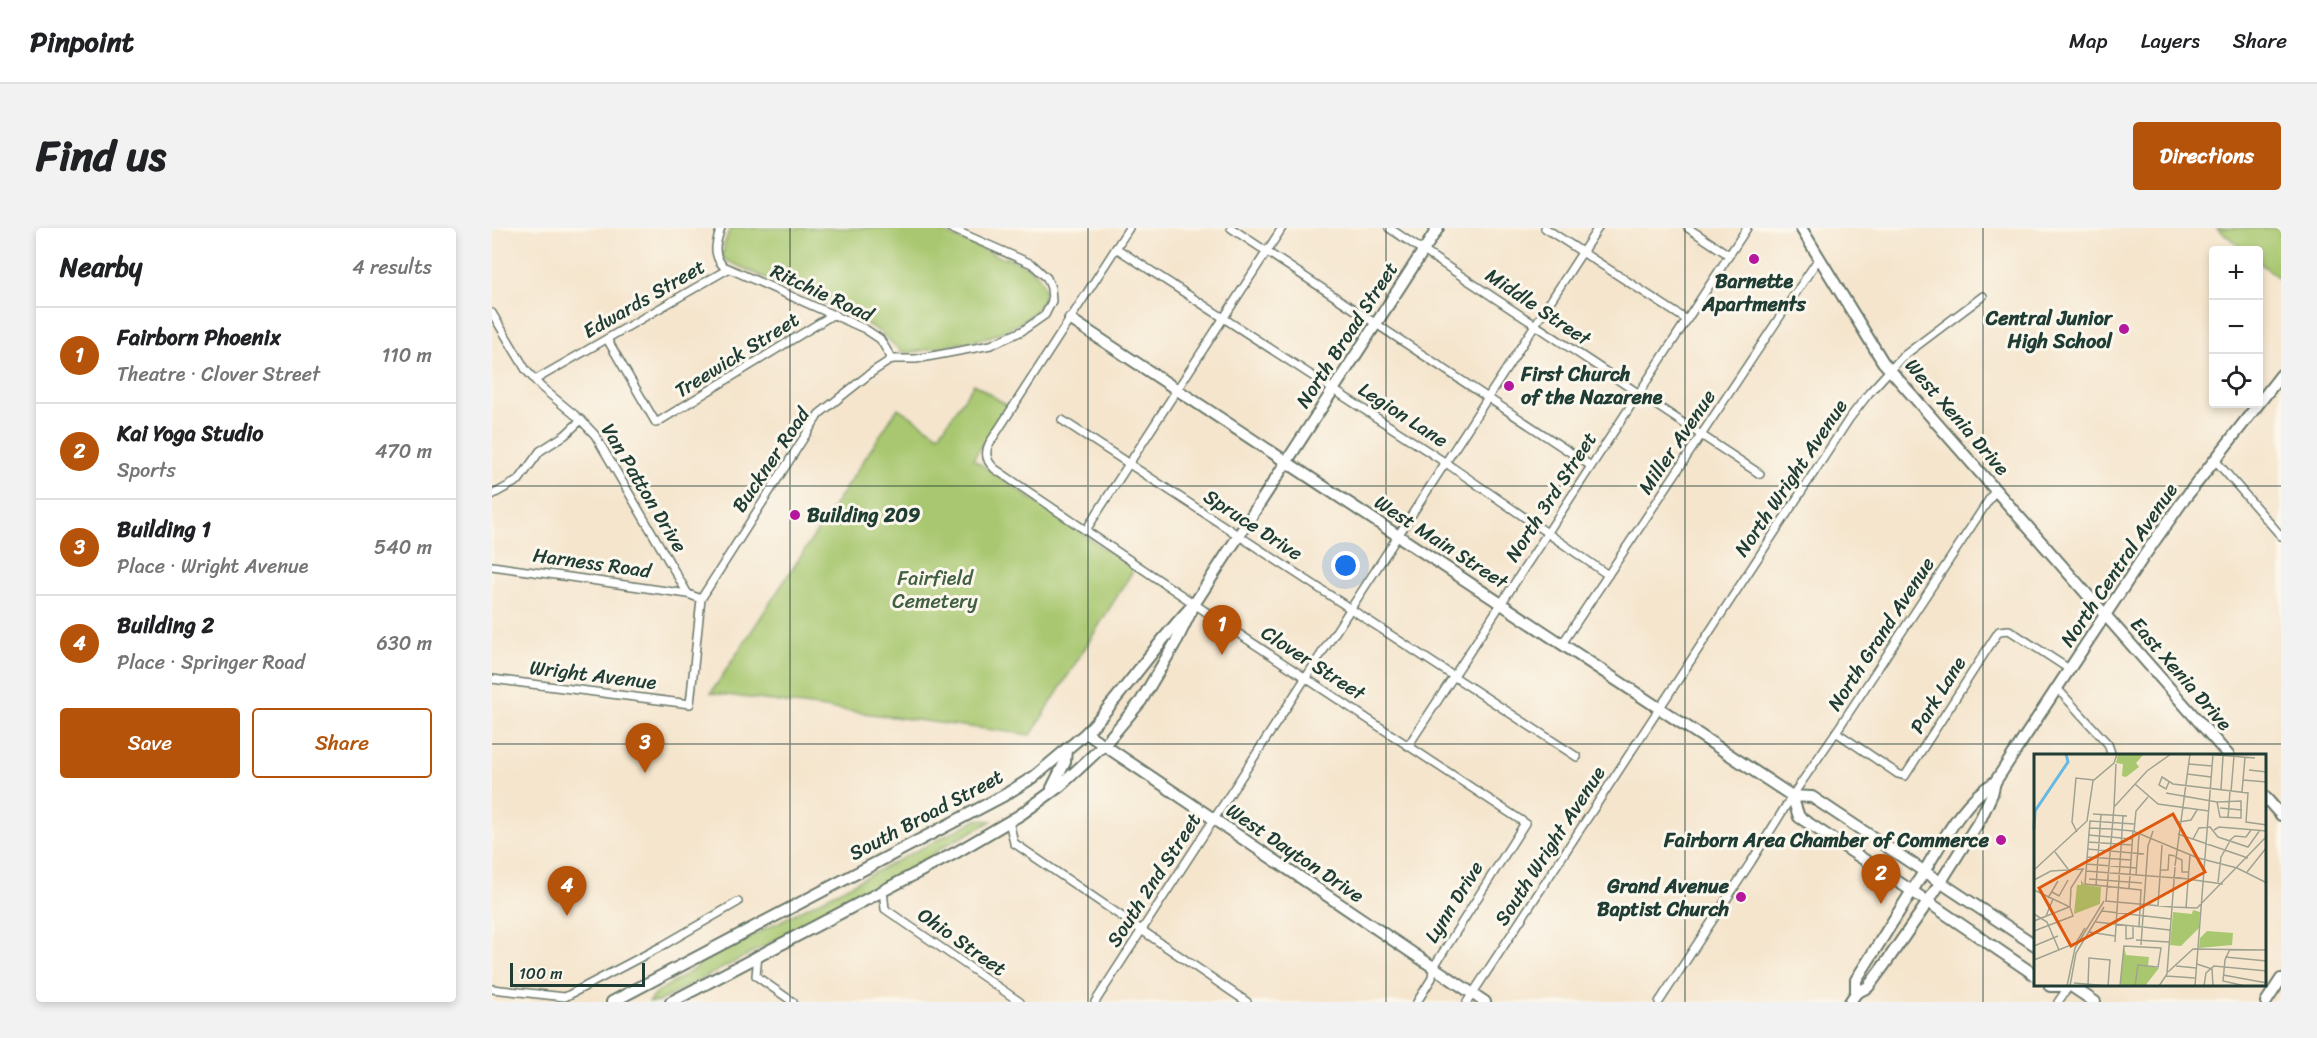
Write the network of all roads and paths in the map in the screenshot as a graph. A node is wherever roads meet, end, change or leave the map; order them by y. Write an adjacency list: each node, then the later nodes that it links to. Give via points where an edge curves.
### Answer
1 (721, 228): 19 (street, Edwards Street, via 716,256)
2 (950, 228): 29 (street, via 1032,264 1047,278 1051,288 1050,309 1022,331 1001,341 916,359)
3 (1129, 228): 13 (street)
4 (1231, 228): 15 (street)
5 (1282, 228): 15 (street)
6 (1389, 228): 14 (street, Middle Street)
7 (1438, 228): 14 (street, North Broad Street)
8 (1545, 228): 16 (street)
9 (1598, 228): 16 (street, South 2nd Street)
10 (1688, 228): 17 (street)
11 (1747, 228): 17 (street, North 3rd Street)
12 (1801, 228): 18 (street, West Xenia Drive)
13 (1116, 248): 23 (street, Legion Lane); 24 (street)
14 (1423, 251): 26 (street, North Broad Street); 27 (street, Middle Street)
15 (1267, 252): 23 (street); 26 (street)
16 (1582, 253): 25 (street); 27 (street, South 2nd Street)
17 (1729, 255): 25 (street, North 3rd Street)
18 (1819, 258): 30 (street, West Xenia Drive); 39 (street, Miller Avenue)
19 (728, 269): 22 (street, Ritchie Road); 28 (street, Edwards Street)
20 (1983, 296): 30 (street, North Wright Avenue, via 1902,357)
21 (492, 313): 32 (street, Van Patton Drive)
22 (834, 314): 28 (street, Treewick Street, via 657,423); 29 (street, Ritchie Road, via 880,339)
23 (1224, 317): 33 (street, Legion Lane); 34 (street)
24 (1070, 319): 34 (street, West Main Street); 48 (street, Clover Street, via 986,449 987,459 995,469)
25 (1687, 320): 35 (street, North 3rd Street)
26 (1376, 324): 33 (street, North Broad Street); 36 (street)
27 (1535, 325): 35 (street, Middle Street); 36 (street, South 2nd Street)
28 (607, 339): 32 (street, Edwards Street)
29 (892, 359): 56 (street, Buckner Road, via 819,414)
30 (1891, 370): 46 (street, West Xenia Drive); 67 (street, North Wright Avenue, via 1849,419)
31 (2281, 375): 40 (street, North Central Avenue)
32 (535, 380): 37 (street, Van Patton Drive)
33 (1333, 389): 41 (street, North Broad Street); 42 (street, Legion Lane)
34 (1177, 390): 41 (street, West Main Street); 43 (street)
35 (1638, 393): 39 (street, Middle Street); 44 (street, North 3rd Street)
36 (1488, 398): 42 (street, South 2nd Street); 44 (street)
37 (581, 420): 47 (street, via 540,451 519,480); 55 (street, Van Patton Drive, via 595,435)
38 (1062, 420): 43 (street, Spruce Drive)
39 (1701, 435): 45 (street, Middle Street); 54 (street, Miller Avenue)
40 (2215, 460): 52 (street); 60 (street, North Central Avenue)
41 (1287, 462): 50 (street, South Broad Street); 51 (street, West Main Street)
42 (1446, 463): 49 (street, Legion Lane); 51 (street, South 2nd Street)
43 (1130, 464): 48 (street); 50 (street, Spruce Drive)
44 (1591, 466): 49 (street, North 3rd Street)
45 (1760, 474)
46 (1996, 489): 60 (street, West Xenia Drive); 68 (street, North Grand Avenue)
47 (492, 495)
48 (1086, 530): 57 (street, Clover Street)
49 (1547, 533): 54 (street, Legion Lane); 58 (street, North 3rd Street)
50 (1238, 536): 57 (street, South Broad Street); 59 (street, Spruce Drive)
51 (1399, 536): 58 (street, West Main Street); 59 (street, South 2nd Street)
52 (2281, 536)
53 (492, 566): 55 (street, Harness Road)
54 (1608, 575): 61 (street, Miller Avenue)
55 (688, 594): 56 (street)
56 (701, 599): 65 (street, Wright Avenue, via 690,704)
57 (1195, 603): 64 (street, Clover Street); 69 (street, South Broad Street); 70 (street, South Broad Street, via 1141,701)
58 (1502, 603): 61 (street, West Main Street); 63 (street, North 3rd Street)
59 (1352, 608): 63 (street, Spruce Drive); 64 (street, South 2nd Street)
60 (2106, 615): 62 (street, North Central Avenue); 74 (street, East Xenia Drive)
61 (1562, 644): 67 (street, West Main Street)
62 (2069, 669): 66 (street, North Central Avenue); 68 (street, Park Lane, via 2009,630 1999,631 1905,776)
63 (1454, 675): 71 (street, North 3rd Street); 75 (street, Spruce Drive)
64 (1306, 678): 71 (street, Clover Street); 81 (street, South 2nd Street)
65 (492, 679)
66 (2056, 687): 73 (street, via 2108,744); 76 (street, North Central Avenue)
67 (1660, 708): 78 (street, West Main Street); 100 (street, South Wright Avenue)
68 (1836, 732): 78 (street, North Grand Avenue)
69 (1086, 733): 70 (street, West Dayton Drive); 72 (street, South Broad Street)
70 (1104, 745): 77 (street, South Broad Street); 81 (street, West Dayton Drive)
71 (1408, 746): 83 (street, Clover Street)
72 (1066, 749): 77 (street, via 1065,762); 101 (street, South Broad Street, via 1035,776 928,838)
73 (2111, 754)
74 (2225, 754)
75 (1577, 757)
76 (1995, 782): 84 (street, North Central Avenue, via 1965,809); 85 (street, North Central Avenue, via 1981,818)
77 (1050, 793): 82 (street, South Broad Street)
78 (1792, 796): 84 (street, West Main Street, via 1812,797); 87 (street, West Main Street, via 1799,817); 109 (street, North Grand Avenue)
79 (2266, 797): 80 (street)
80 (2281, 815)
81 (1213, 820): 90 (street, South 2nd Street); 93 (street, West Dayton Drive)
82 (1009, 821): 86 (street, South Broad Street); 90 (street, via 1014,843)
83 (1525, 823): 93 (street, Lynn Drive)
84 (1924, 870): 85 (street, West Main Street); 87 (street, North Central Avenue)
85 (1940, 881): 89 (street, North Central Avenue); 91 (street, West Main Street)
86 (883, 890): 92 (street, South Broad Street); 104 (street, Ohio Street, via 885,909)
87 (1912, 891): 89 (street, West Main Street); 99 (street, North Central Avenue, via 1856,980)
88 (738, 902): 98 (street, via 565,997)
89 (1928, 902): 94 (street, West Main Street); 99 (street, North Central Avenue, via 1868,987)
90 (1142, 931): 105 (street, South 2nd Street); 106 (street)
91 (2034, 944)
92 (758, 956): 102 (street, South Broad Street); 103 (street, via 756,976)
93 (1433, 968): 100 (street, West Dayton Drive); 107 (street, Lynn Drive, via 1432,978)
94 (2034, 974)
95 (2281, 979): 112 (street)
96 (2069, 987): 110 (street)
97 (2072, 987): 111 (street)
98 (492, 989)
99 (1853, 997)
100 (1469, 998): 108 (street, West Dayton Drive)
101 (612, 1002)
102 (671, 1002)
103 (793, 1002)
104 (1020, 1002)
105 (1095, 1002)
106 (1247, 1002)
107 (1417, 1002)
108 (1485, 1002)
109 (1659, 1002)
110 (2058, 1002)
111 (2095, 1002)
112 (2266, 1002)

